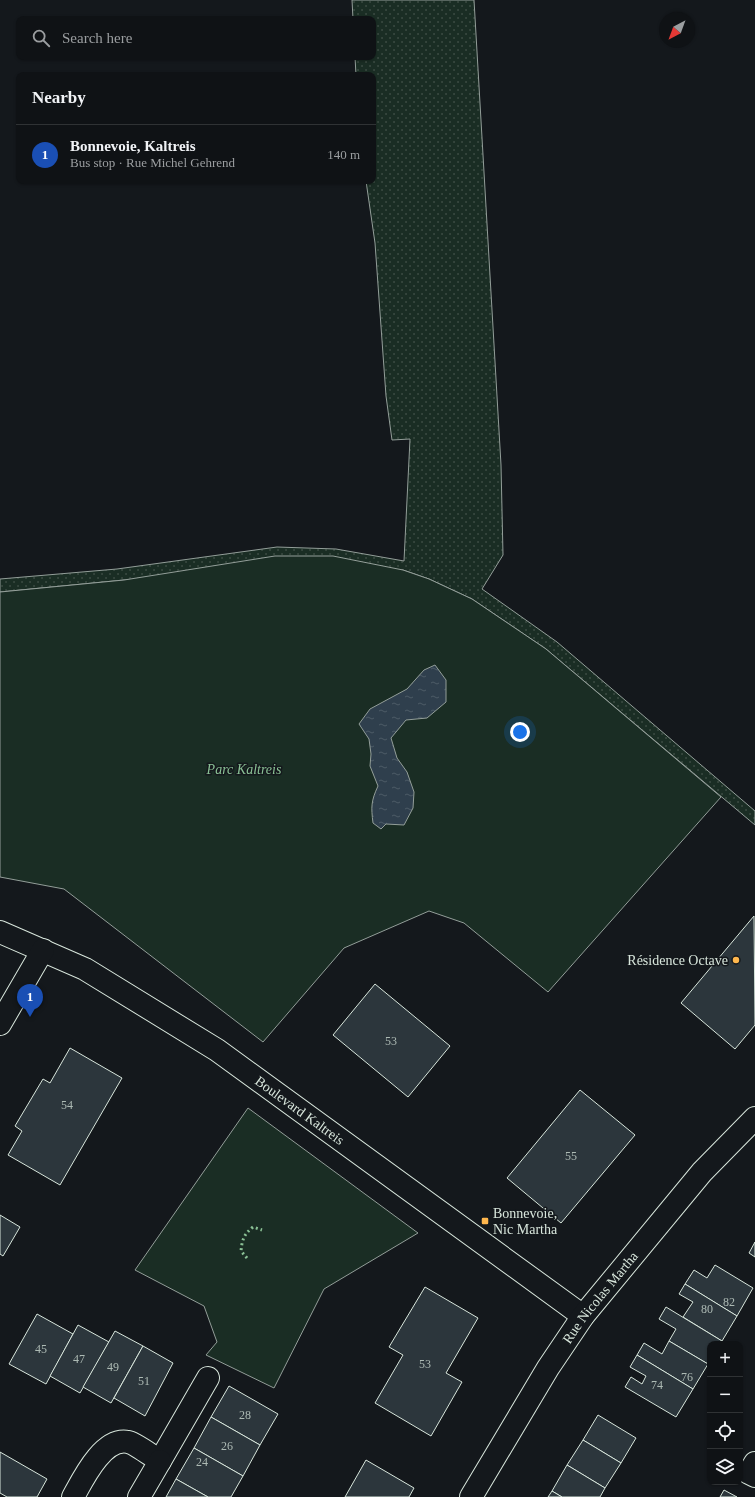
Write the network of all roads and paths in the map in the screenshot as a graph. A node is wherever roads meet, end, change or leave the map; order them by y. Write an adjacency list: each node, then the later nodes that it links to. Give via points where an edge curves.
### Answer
1 (0, 932): 2 (street, Boulevard Kaltreis)
2 (43, 950): 3 (street); 5 (street, Boulevard Kaltreis, via 85,969 217,1050)
3 (0, 1024)
4 (755, 1118): 5 (street, Rue Nicolas Martha, via 702,1172)
5 (583, 1316): 12 (street, Rue Nicolas Martha, via 548,1368)
6 (208, 1378): 7 (street)
7 (160, 1461): 10 (street, via 128,1442 114,1443 102,1451); 11 (street)
8 (755, 1463): 9 (street, via 749,1473)
9 (755, 1476)
10 (72, 1497)
11 (139, 1497)
12 (471, 1497)

